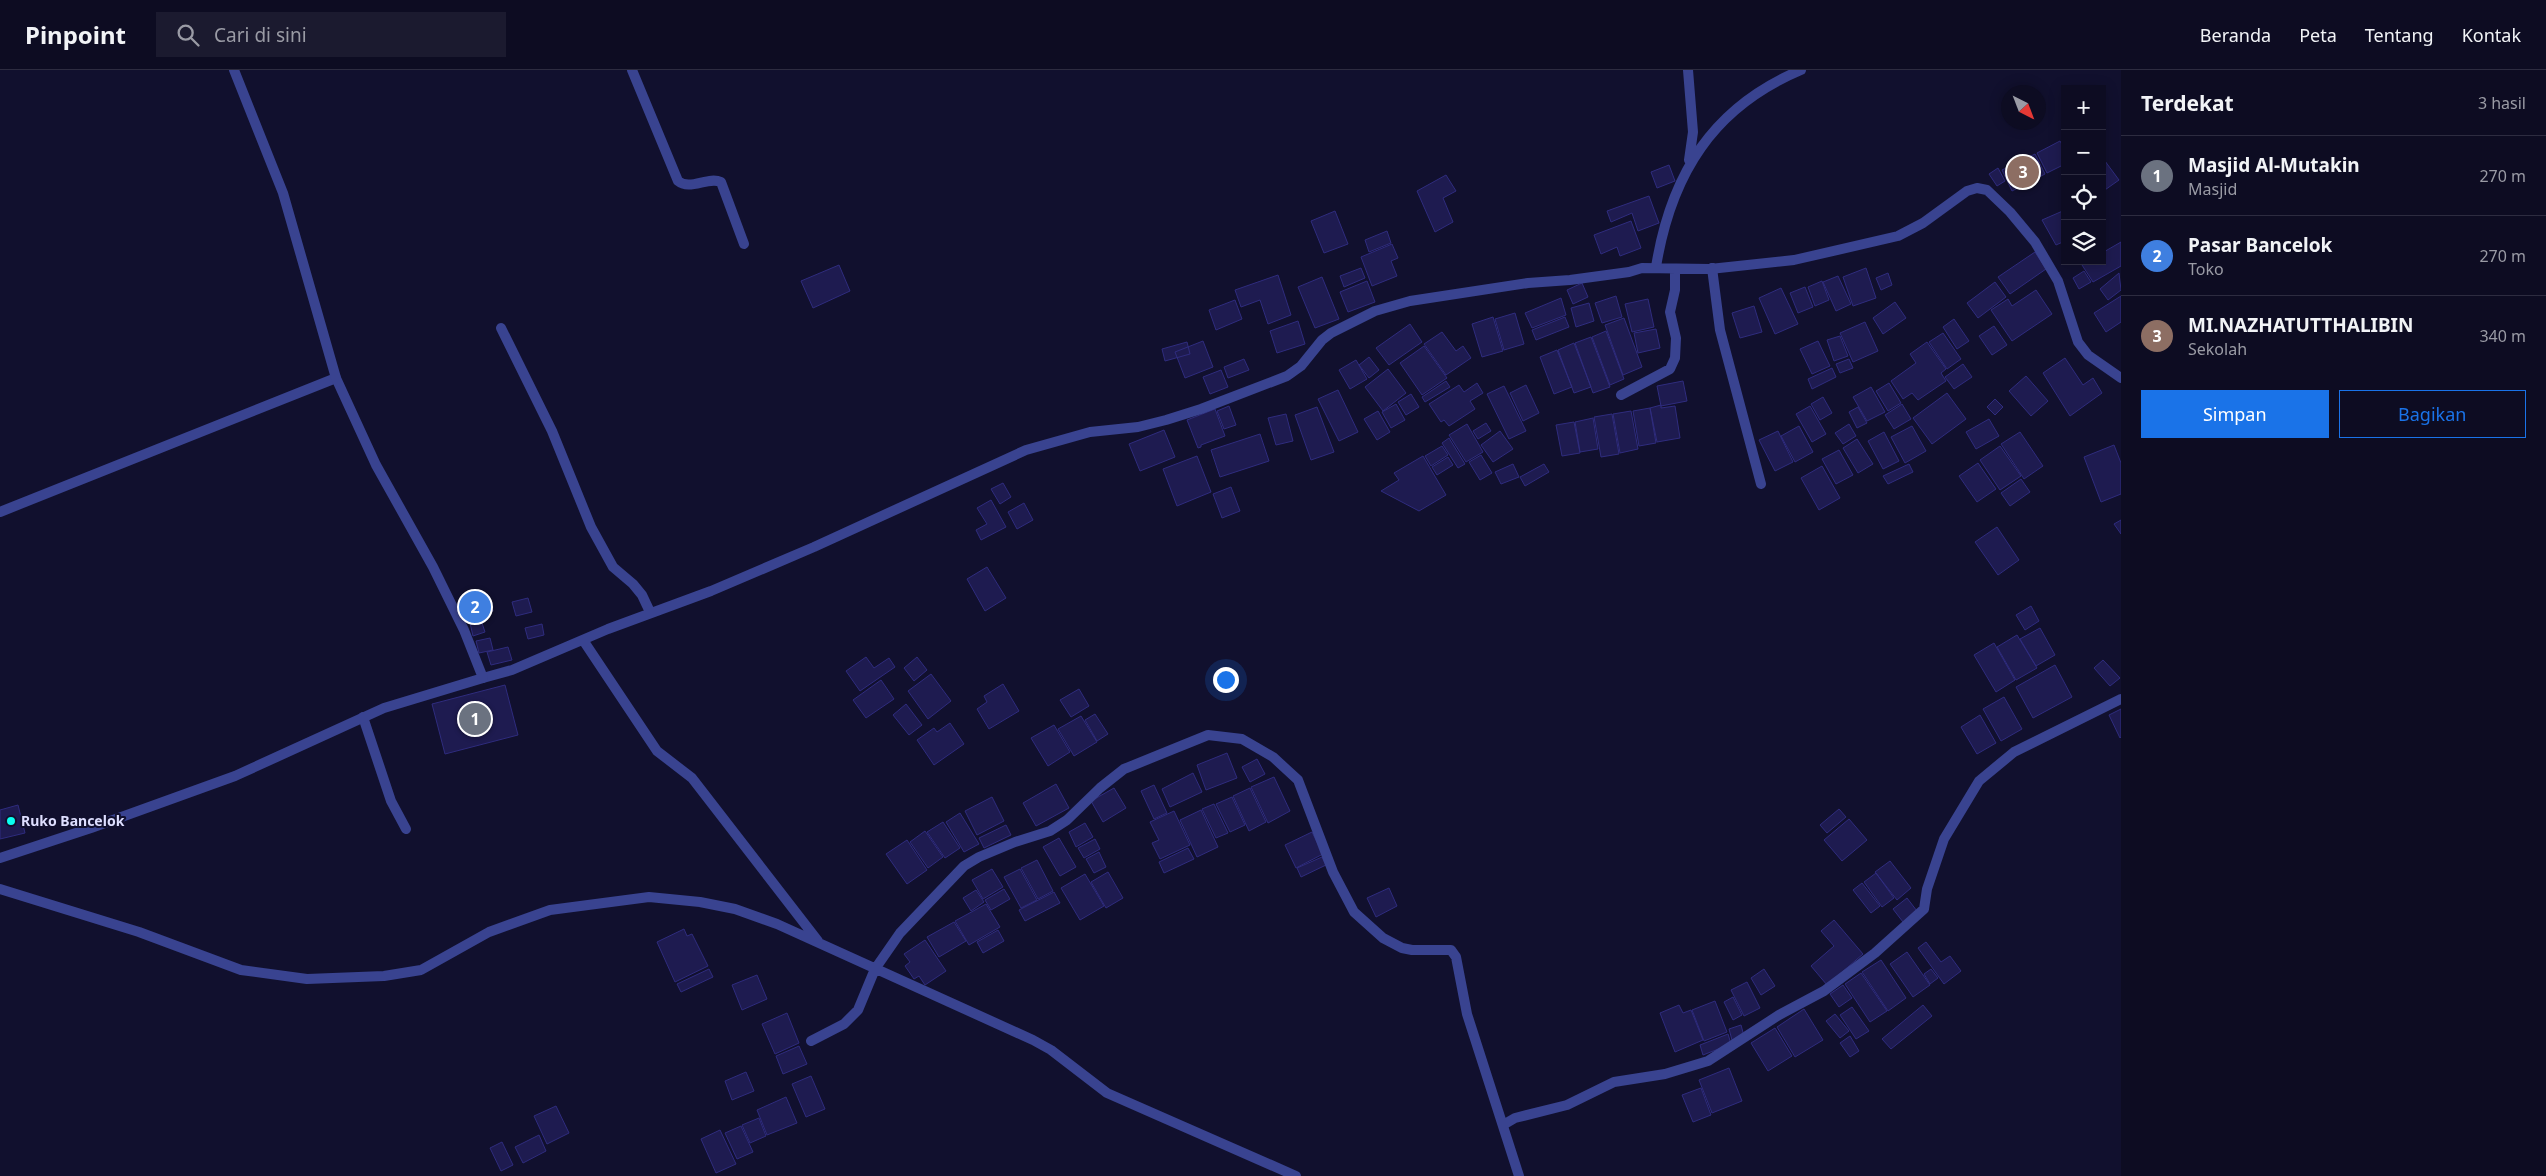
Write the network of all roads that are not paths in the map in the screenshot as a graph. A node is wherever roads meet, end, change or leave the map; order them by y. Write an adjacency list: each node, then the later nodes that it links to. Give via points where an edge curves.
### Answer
1 (234, 70): 11 (street, via 283,193)
2 (632, 70): 6 (street, via 678,181 686,185 721,182)
3 (1688, 70): 5 (street, via 1693,132)
4 (1801, 70): 5 (street, via 1763,88 1724,119)
5 (1688, 164): 7 (street, via 1672,205)
6 (744, 244)
7 (1656, 267): 9 (street); 16 (street, via 1476,290 1410,301 1374,311 1331,333 1301,366 1287,376 1166,420 1138,427 1090,432 1026,450 814,547)
8 (1711, 269): 9 (street); 12 (street, via 1794,260 1898,236 1923,223 1966,191 1982,189 2010,212 2035,242 2058,281 2078,342 2088,355); 14 (street, via 1720,330)
9 (1677, 270): 13 (street, via 1670,312 1676,338 1675,358 1670,369)
10 (501, 328): 16 (street, via 552,431 591,527 613,567 633,584)
11 (336, 378): 15 (street); 18 (street, via 376,464 464,630)
12 (2121, 378)
13 (1621, 395)
14 (1761, 484)
15 (0, 512)
16 (650, 612): 17 (street)
17 (583, 640): 18 (street, via 512,670); 24 (street, via 658,751 692,778)
18 (483, 678): 20 (street, via 421,695)
19 (2121, 699): 27 (street, via 2014,752 1979,781 1944,839 1927,889 1924,909 1844,977 1708,1061 1665,1074 1614,1082 1567,1105 1515,1118)
20 (363, 717): 21 (street, via 391,801); 22 (street, via 235,776)
21 (406, 829)
22 (0, 858)
23 (0, 889): 24 (street, via 139,932 241,970 307,980 384,976 421,970 489,932 550,910 649,897 735,909)
24 (820, 943): 25 (street)
25 (874, 969): 26 (street, via 858,1010 844,1024); 27 (street, via 900,933 964,866 978,857 1050,831 1124,769 1208,735 1242,739 1272,757 1298,780 1333,872 1354,912 1383,938 1402,948 1451,950 1456,957 1467,1014); 28 (street, via 1033,1040 1106,1093)
26 (810, 1041)
27 (1503, 1125): 29 (street)
28 (1296, 1176)
29 (1519, 1176)

